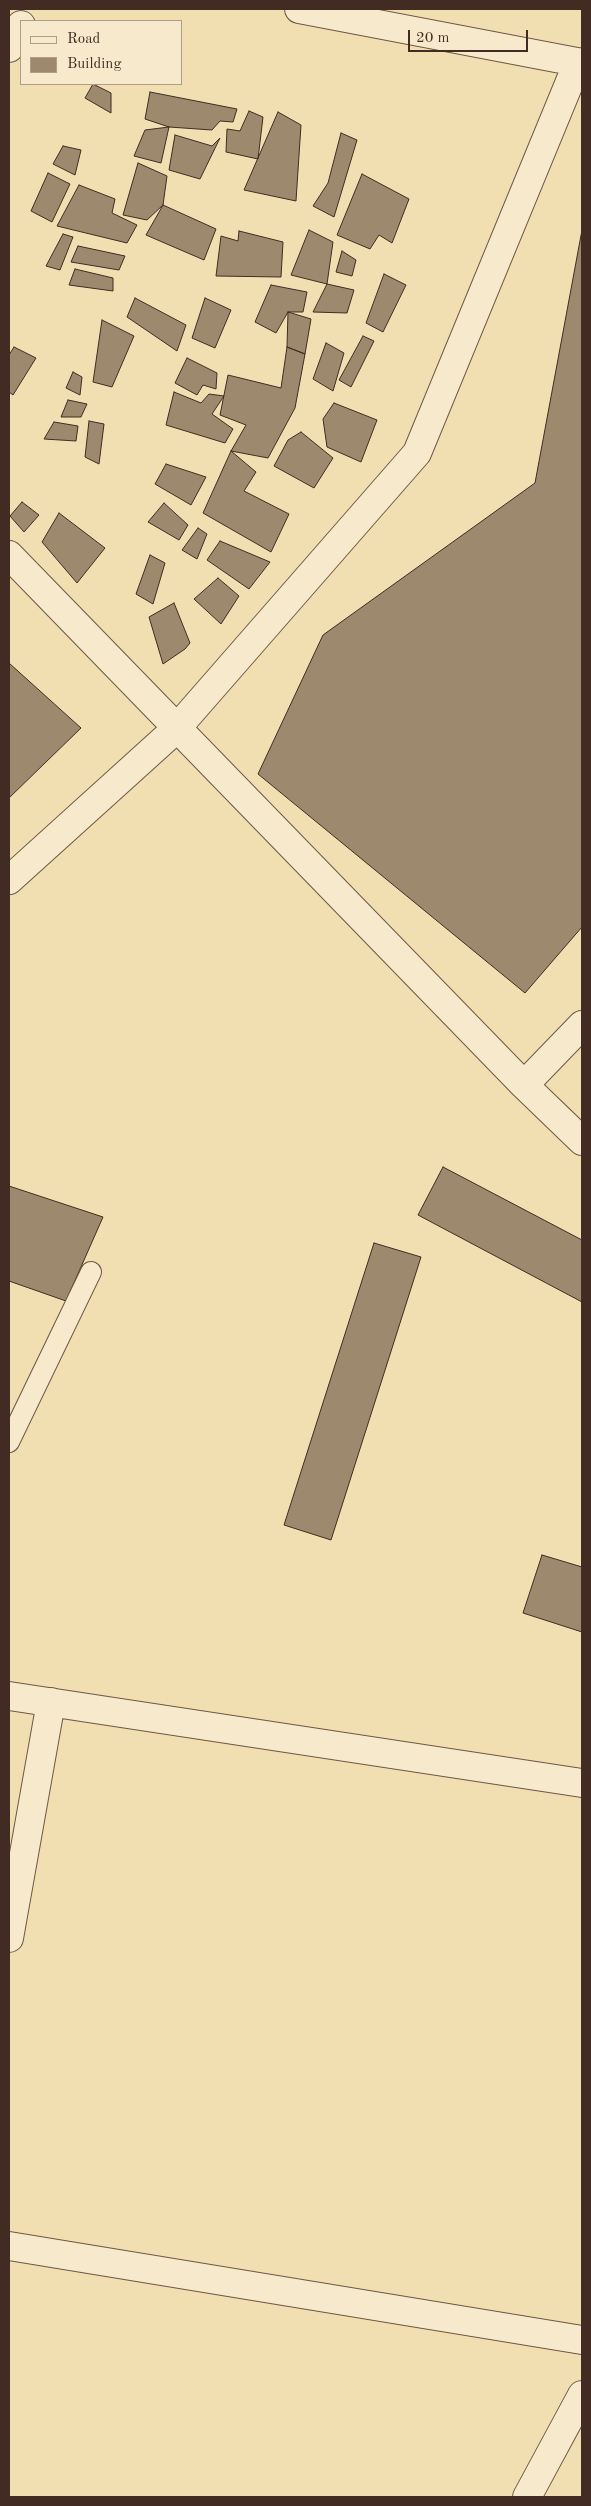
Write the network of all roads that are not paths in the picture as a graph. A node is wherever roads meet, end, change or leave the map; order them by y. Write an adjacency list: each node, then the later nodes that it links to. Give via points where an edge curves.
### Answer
1 (30, 9): 3 (street)
2 (299, 9): 6 (street)
3 (24, 20)
4 (20, 27): 5 (street)
5 (9, 48)
6 (580, 62): 8 (street, via 418,453)
7 (9, 555): 8 (street)
8 (176, 729): 9 (street); 11 (street)
9 (9, 880)
10 (582, 1024): 11 (street)
11 (524, 1085): 12 (street)
12 (582, 1141)
13 (91, 1272): 14 (lane)
14 (9, 1442)
15 (9, 1696): 16 (street)
16 (51, 1702): 17 (street); 18 (street)
17 (582, 1784)
18 (9, 1938)
19 (9, 2246): 20 (street)
20 (582, 2340)
21 (582, 2395): 22 (street)
22 (527, 2497)

